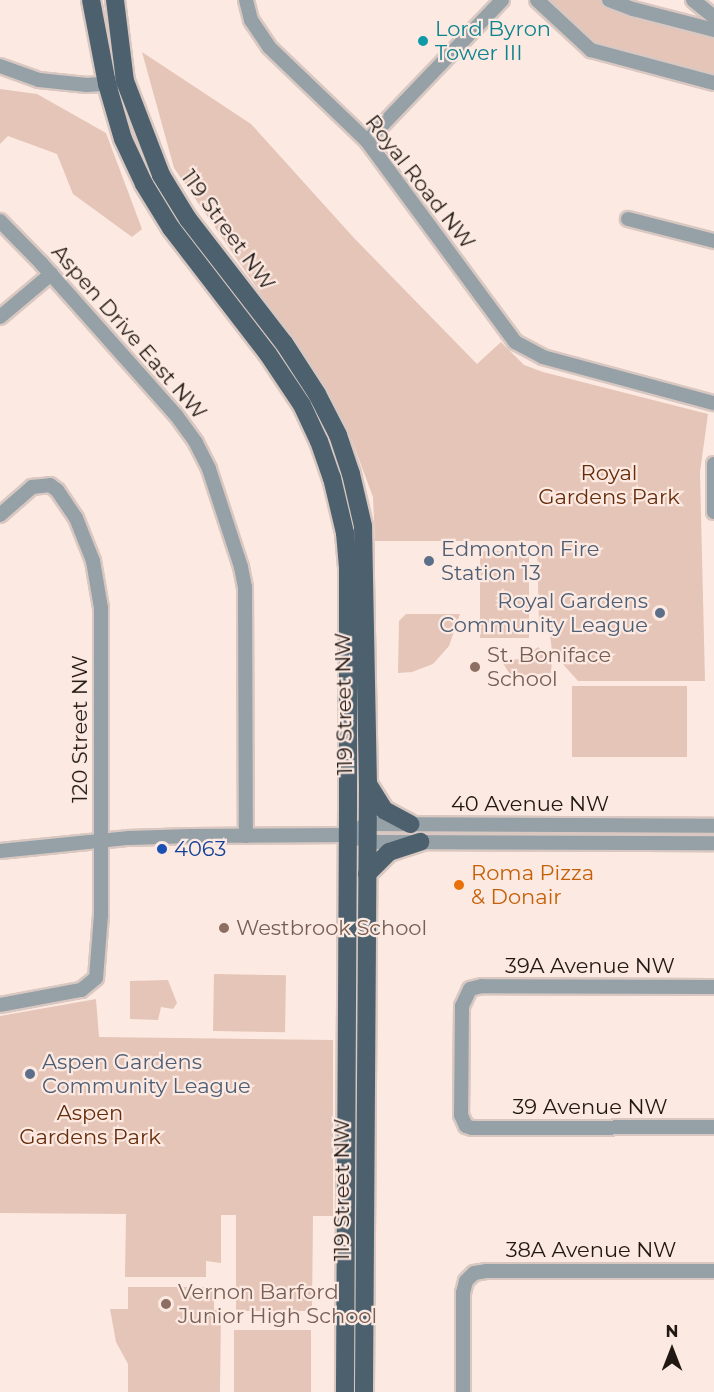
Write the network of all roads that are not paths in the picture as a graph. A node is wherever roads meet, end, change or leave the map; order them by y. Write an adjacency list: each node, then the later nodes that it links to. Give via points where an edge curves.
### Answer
1 (91, 0): 11 (main road, 119 Street NW)
2 (115, 0): 11 (main road, 119 Street NW)
3 (246, 0): 13 (street, Royal Road NW, via 251,20 269,47)
4 (502, 0): 13 (street)
5 (537, 0): 12 (street, via 591,50)
6 (609, 0): 9 (street)
7 (693, 0): 8 (street)
8 (714, 17)
9 (714, 30)
10 (0, 66): 11 (street, via 39,80 87,85)
11 (116, 82): 23 (main road, 119 Street NW, via 161,175 188,219 284,344 338,435 363,526); 27 (main road, 119 Street NW, via 123,140 144,184 171,228 268,354 302,405 333,478 348,568)
12 (714, 83)
13 (368, 141): 19 (street, Royal Road NW, via 515,342 543,357)
14 (628, 219): 16 (street)
15 (0, 221): 17 (street, Aspen Drive East NW)
16 (714, 242)
17 (51, 274): 18 (street); 28 (street, Aspen Drive East NW, via 176,415 209,469 245,587)
18 (0, 317)
19 (714, 403)
20 (714, 464): 21 (street)
21 (714, 512)
22 (0, 515): 29 (street, 120 Street NW, via 27,490 39,484 54,488 76,518 91,554 101,608)
23 (368, 784): 24 (main road, via 384,810); 26 (main road, 119 Street NW)
24 (411, 824): 25 (street, 40 Avenue NW); 26 (street, 40 Avenue NW)
25 (714, 826)
26 (366, 833): 27 (street, 40 Avenue NW); 30 (street, 40 Avenue NW); 33 (main road, 119 Street NW)
27 (348, 835): 28 (street, 40 Avenue NW); 39 (main road, 119 Street NW)
28 (246, 836): 29 (street, 40 Avenue NW)
29 (100, 841): 32 (street, 40 Avenue NW); 35 (street, 120 Street NW, via 101,915 96,978 81,990)
30 (420, 842): 31 (street, 40 Avenue NW); 33 (main road, via 389,852)
31 (714, 843)
32 (0, 851)
33 (367, 874): 40 (main road, 119 Street NW)
34 (714, 987): 36 (street, 39A Avenue NW, via 482,986 467,992 462,1006 461,1115)
35 (0, 1005)
36 (466, 1126): 37 (street, 39 Avenue NW)
37 (714, 1127)
38 (714, 1271): 41 (street, 38A Avenue NW, via 486,1271 470,1276 463,1293)
39 (345, 1392)
40 (364, 1392)
41 (463, 1392)

